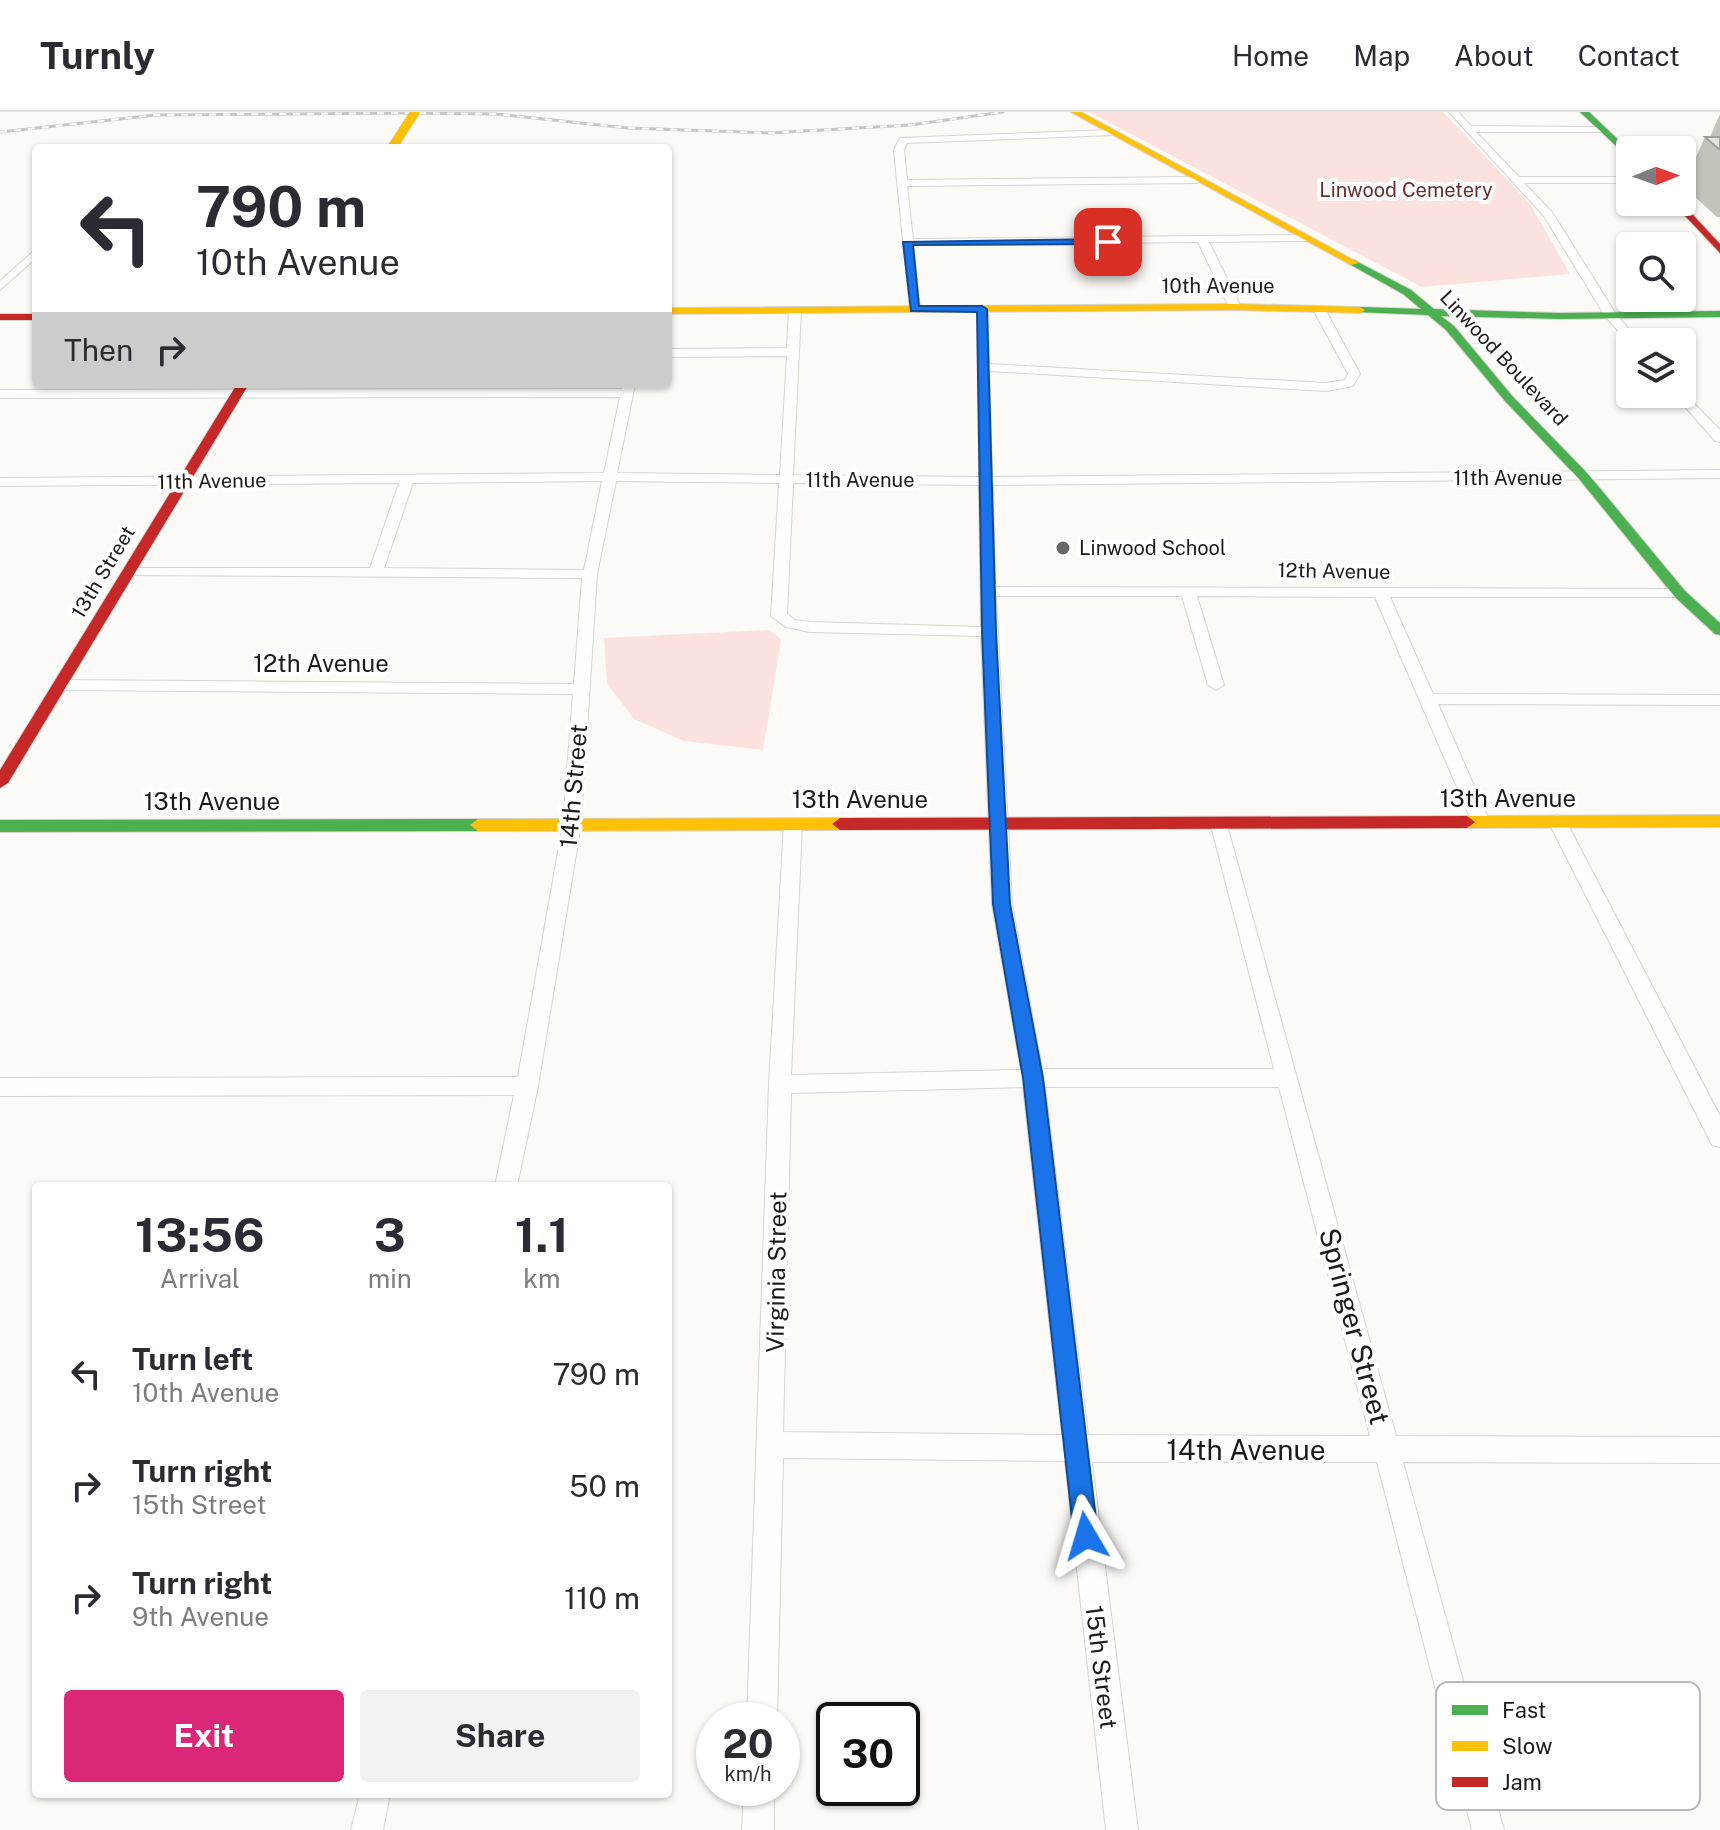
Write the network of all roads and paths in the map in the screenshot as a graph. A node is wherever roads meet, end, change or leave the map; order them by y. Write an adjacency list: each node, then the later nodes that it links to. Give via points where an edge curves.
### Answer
1 (415, 112): 9 (street, bridge)
2 (1075, 112): 7 (street, Linwood Boulevard)
3 (1453, 112): 5 (street)
4 (1584, 112): 6 (street)
5 (1469, 129): 6 (street); 11 (street)
6 (1602, 129): 8 (street)
7 (1110, 133): 10 (street, Linwood Boulevard); 13 (street, via 903,140)
8 (1616, 142)
9 (395, 144)
10 (1197, 180): 13 (street); 15 (street, Linwood Boulevard)
11 (1516, 180): 12 (street); 29 (street, via 1548,214)
12 (1616, 180)
13 (902, 183): 17 (street)
14 (1689, 216): 18 (street)
15 (1306, 238): 16 (street); 27 (street, Linwood Boulevard)
16 (1203, 241): 17 (street); 21 (street)
17 (908, 242): 22 (street)
18 (1720, 250)
19 (32, 256): 20 (street)
20 (0, 287)
21 (1235, 307): 23 (street, 10th Avenue); 24 (street, 10th Avenue)
22 (914, 309): 23 (street, 10th Avenue); 25 (street, 10th Avenue)
23 (982, 309): 35 (street, 15th Street)
24 (1319, 309): 27 (street, 10th Avenue); 35 (street, via 1354,374 1349,383 1304,386)
25 (795, 310): 26 (street, 10th Avenue); 33 (street)
26 (672, 311)
27 (1435, 312): 29 (street, 10th Avenue); 43 (street, Linwood Boulevard)
28 (1720, 314): 29 (street, 10th Avenue)
29 (1611, 316): 32 (street)
30 (0, 317): 31 (street)
31 (32, 317)
32 (1622, 328)
33 (792, 352): 34 (street); 45 (street)
34 (672, 353)
35 (982, 367): 47 (street, 15th Street)
36 (628, 388): 37 (street); 42 (street, 14th Street)
37 (239, 390): 38 (street); 46 (street, 13th Street)
38 (0, 394)
39 (1693, 408): 40 (street)
40 (1720, 438)
41 (1720, 474): 43 (street, 11th Avenue)
42 (610, 477): 44 (street, 11th Avenue); 45 (street, 11th Avenue); 51 (street, 14th Street)
43 (1584, 477): 47 (street, 11th Avenue); 55 (street, Linwood Boulevard)
44 (407, 479): 46 (street, 11th Avenue); 50 (street)
45 (786, 480): 47 (street, 11th Avenue); 58 (street, via 779,606 783,620 810,627)
46 (185, 481): 48 (street, 11th Avenue); 49 (street, 13th Street)
47 (985, 481): 52 (street, 15th Street)
48 (0, 482)
49 (129, 571): 50 (street); 59 (street, 13th Street)
50 (375, 574): 51 (street)
51 (590, 574): 61 (street, 14th Street)
52 (988, 591): 53 (street, 12th Avenue); 58 (street, 15th Street)
53 (1188, 591): 54 (street, 12th Avenue); 60 (street)
54 (1381, 593): 55 (street, 12th Avenue); 62 (street)
55 (1680, 594): 56 (street, Linwood Boulevard)
56 (1713, 618): 57 (street, Linwood Boulevard)
57 (1720, 631)
58 (989, 632): 69 (street, 15th Street)
59 (61, 685): 61 (street, 12th Avenue); 64 (street, 13th Street)
60 (1216, 685)
61 (581, 689): 70 (street, 14th Street)
62 (1428, 699): 63 (street); 68 (street)
63 (1720, 700)
64 (0, 783)
65 (1557, 821): 66 (street, 13th Avenue); 68 (street, 13th Avenue); 78 (street)
66 (1720, 821)
67 (1219, 822): 68 (street, 13th Avenue); 69 (street, 13th Avenue); 74 (street, Springer Street)
68 (1481, 822)
69 (995, 823): 71 (street, 13th Avenue); 73 (street, 15th Street, via 1002,904)
70 (572, 824): 71 (street, 13th Avenue); 72 (street, 13th Avenue); 76 (street, 14th Street)
71 (793, 824): 75 (street, Virginia Street)
72 (0, 826)
73 (1033, 1078): 74 (street); 75 (street); 81 (street, 15th Street)
74 (1288, 1078): 82 (street, Springer Street)
75 (780, 1084): 80 (street, Virginia Street)
76 (527, 1086): 77 (street); 79 (street, 14th Street)
77 (0, 1087)
78 (1720, 1138)
79 (507, 1182)
80 (772, 1445): 81 (street, 14th Avenue); 85 (street, Virginia Street)
81 (1075, 1448): 82 (street, 14th Avenue); 91 (street, 15th Street)
82 (1388, 1449): 83 (street, 14th Avenue); 84 (street, Springer Street)
83 (1720, 1450)
84 (1449, 1682)
85 (763, 1702)
86 (374, 1798): 89 (street)
87 (759, 1806): 90 (street)
88 (1483, 1810): 92 (street, Springer Street)
89 (367, 1830)
90 (758, 1830)
91 (1122, 1830)
92 (1488, 1830)

